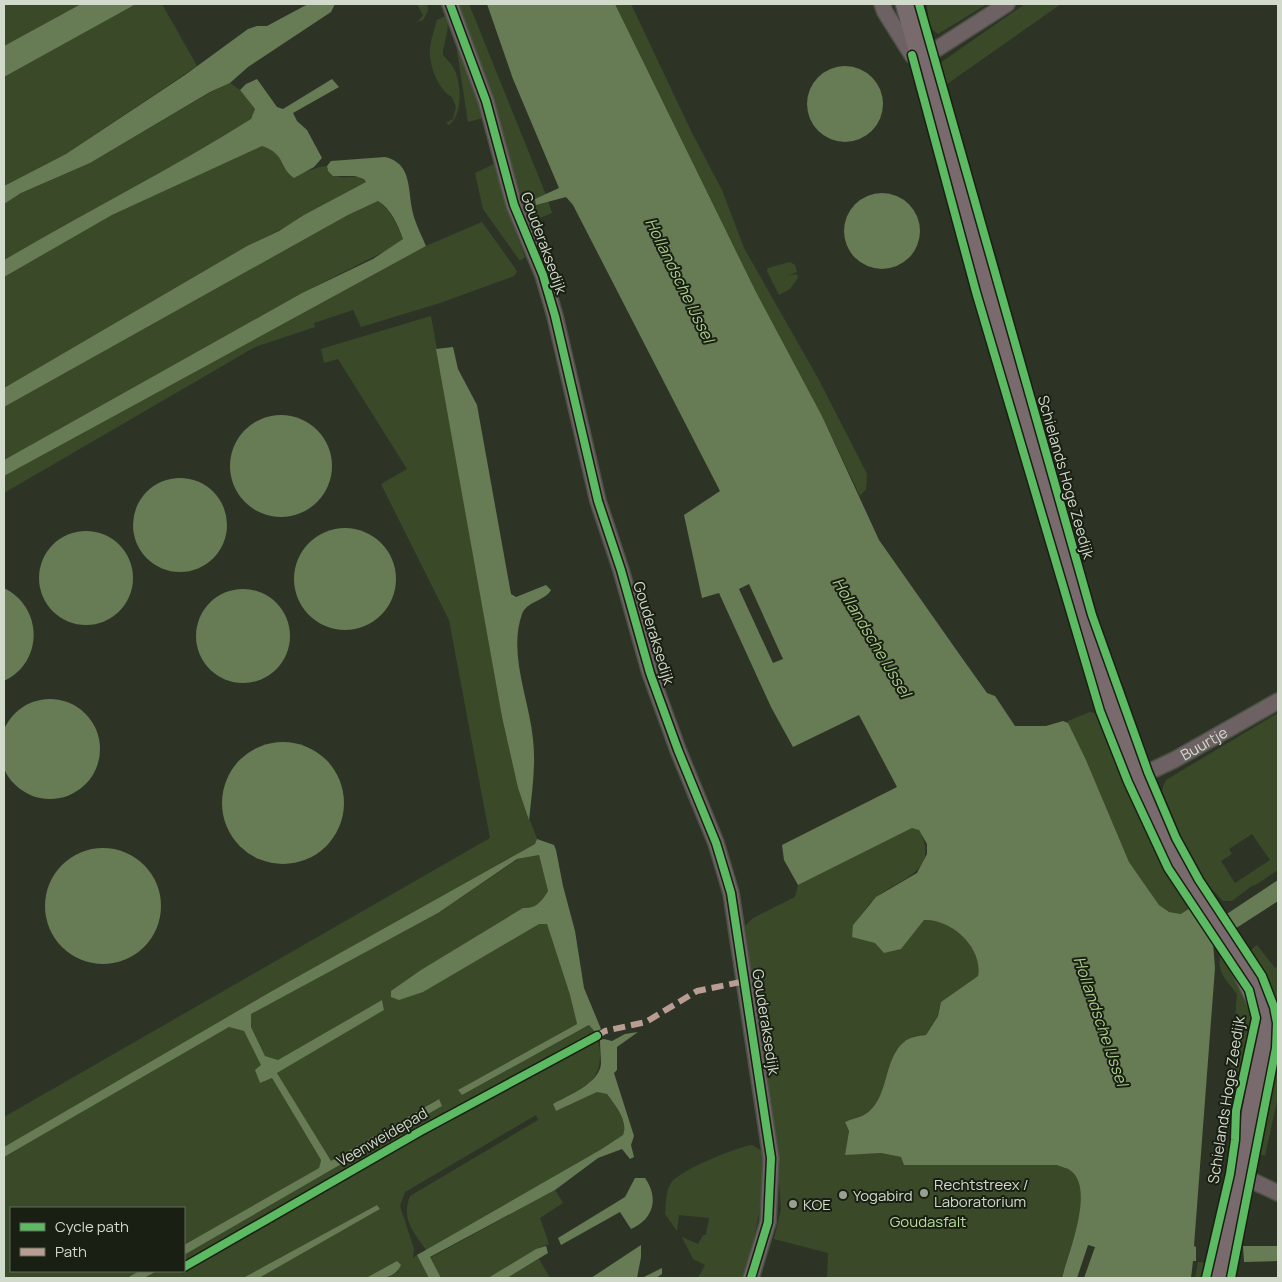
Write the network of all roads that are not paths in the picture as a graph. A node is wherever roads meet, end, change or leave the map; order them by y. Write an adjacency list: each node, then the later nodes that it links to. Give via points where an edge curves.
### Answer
1 (450, 4): 11 (street, Gouderaksedijk, via 486,101 514,205 556,316 598,501 650,673 716,843 731,893 771,1158 768,1222)
2 (882, 4): 5 (street, via 912,55)
3 (907, 4): 5 (main road, Schielands Hoge Zeedijk)
4 (1007, 4): 5 (street, via 932,52)
5 (922, 53): 7 (main road, Schielands Hoge Zeedijk, via 1012,380 1108,702)
6 (1278, 701): 7 (street, Buurtje)
7 (1138, 777): 8 (main road, Schielands Hoge Zeedijk, via 1175,859 1237,957 1263,1011 1264,1047)
8 (1242, 1176): 9 (street); 10 (main road, Schielands Hoge Zeedijk)
9 (1278, 1192)
10 (1225, 1277)
11 (751, 1278)

